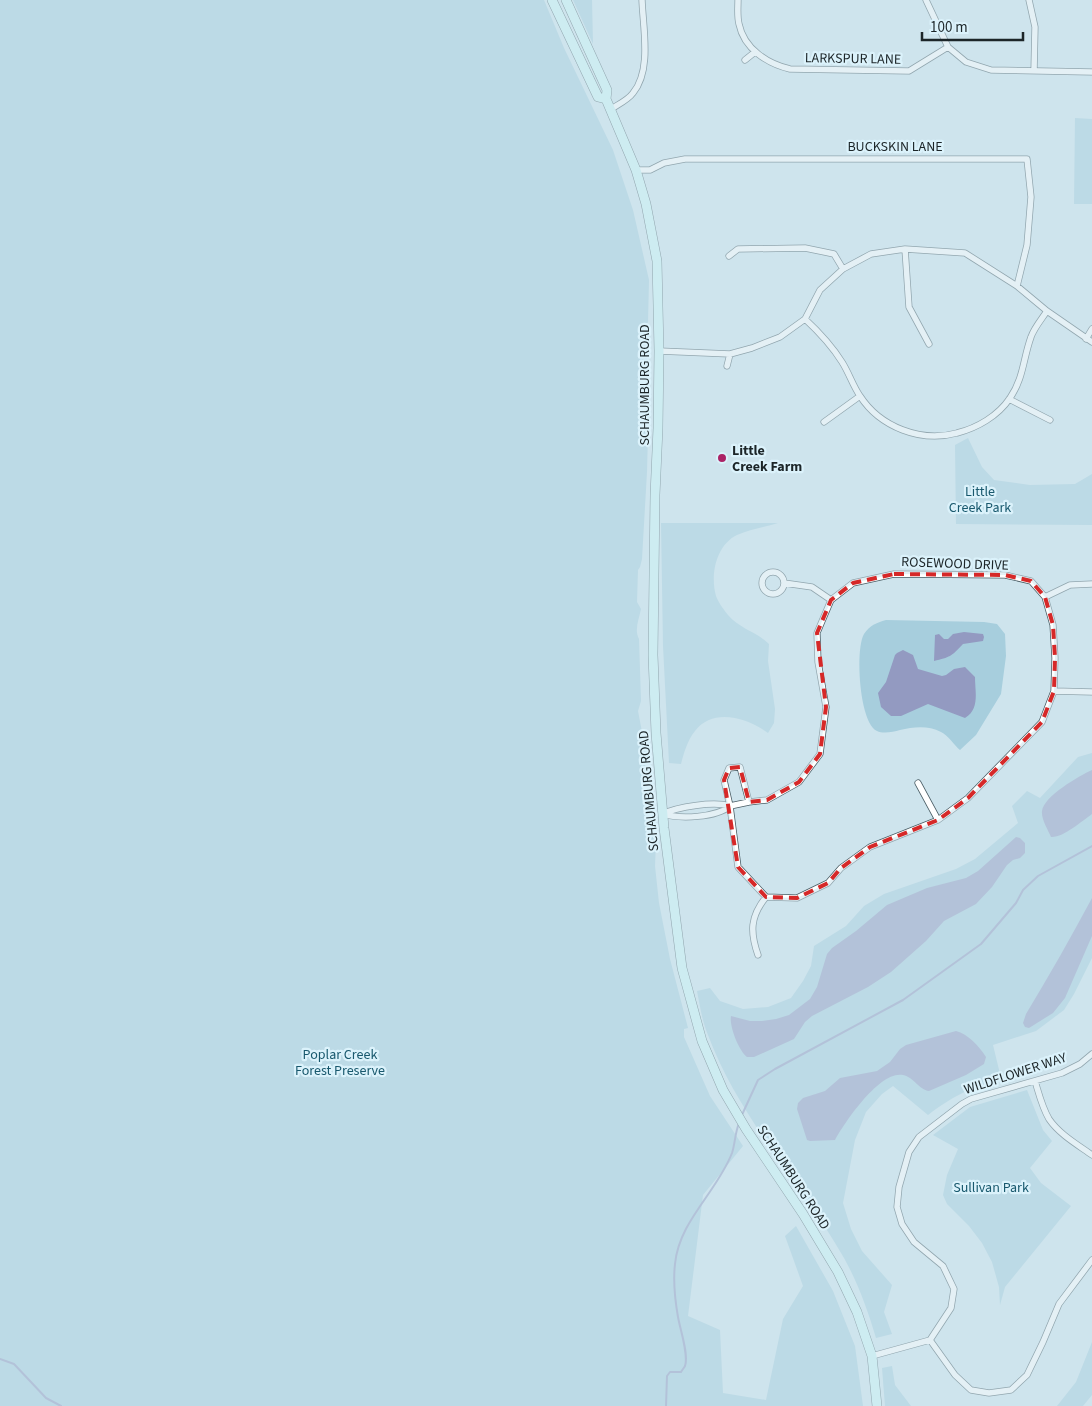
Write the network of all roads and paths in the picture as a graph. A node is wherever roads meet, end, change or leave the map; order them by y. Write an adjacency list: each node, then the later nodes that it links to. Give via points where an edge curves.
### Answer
1 (552, 0): 12 (main road, via 598,97)
2 (566, 0): 12 (main road, via 606,90)
3 (642, 0): 13 (street, via 644,72 634,92)
4 (738, 0): 8 (street, LARKSPUR LANE, via 739,25)
5 (926, 0): 7 (street)
6 (1029, 0): 10 (street, via 1035,27)
7 (948, 47): 8 (street, LARKSPUR LANE, via 909,71 790,70 765,60); 10 (street, via 966,62 991,70)
8 (755, 52): 9 (street)
9 (746, 60)
10 (1034, 71): 11 (street)
11 (1092, 72)
12 (606, 99): 13 (main road, SCHAUMBURG ROAD)
13 (611, 109): 14 (main road, SCHAUMBURG ROAD)
14 (636, 170): 18 (street, BUCKSKIN LANE, via 650,170 685,159 1027,159 1031,197 1027,245); 24 (main road, SCHAUMBURG ROAD, via 657,261)
15 (905, 249): 17 (street, via 871,254); 18 (street, via 965,253); 23 (street, via 909,307)
16 (729, 256): 17 (street, via 738,249 805,248 834,254)
17 (842, 269): 20 (street, via 820,290)
18 (1017, 286): 19 (street)
19 (1047, 311): 22 (street); 28 (street, via 1031,338 1021,378)
20 (805, 319): 25 (street, via 780,337); 27 (street, via 836,353)
21 (1092, 329): 22 (street)
22 (1089, 341)
23 (929, 344)
24 (659, 351): 25 (street); 40 (main road, SCHAUMBURG ROAD, via 653,655)
25 (730, 354): 26 (street)
26 (727, 366)
27 (860, 396): 28 (street, via 886,422 912,433 932,436 955,434 983,423); 30 (street)
28 (1009, 399): 29 (street)
29 (1050, 420)
30 (824, 422)
31 (784, 583): 34 (street, via 812,587)
32 (1092, 584): 33 (street, via 1070,584)
33 (1045, 597): 34 (street, ROSEWOOD DRIVE, via 1030,581 1004,575 894,574 852,583); 35 (street, via 1053,625)
34 (831, 600): 38 (street, ROSEWOOD DRIVE, via 817,633 818,662 826,707 820,754 799,782 767,800)
35 (1054, 691): 36 (street); 41 (street, via 1042,722 968,798)
36 (1092, 692)
37 (918, 783): 41 (street)
38 (749, 802): 39 (street, ROSEWOOD DRIVE); 39 (street, via 740,767 729,768 724,780)
39 (730, 806): 40 (street, ROSEWOOD DRIVE, via 675,808); 40 (street, ROSEWOOD DRIVE, via 722,813 676,818); 42 (street, via 738,867)
40 (662, 814): 49 (main road, SCHAUMBURG ROAD, via 682,968 702,1041 723,1090 743,1124 838,1272)
41 (938, 820): 42 (street, via 870,848 841,868 828,883 797,898)
42 (766, 897): 43 (street, via 758,907 752,925)
43 (758, 955)
44 (1092, 1054): 45 (street, WILDFLOWER WAY, via 1068,1070)
45 (1035, 1081): 46 (street, via 1049,1119 1058,1130); 48 (street, WILDFLOWER WAY, via 962,1104 919,1137 909,1152 897,1198 899,1216 907,1234 943,1266 954,1289 951,1308)
46 (1092, 1155)
47 (1092, 1260): 48 (street, via 1058,1304 1027,1375 1011,1390 989,1393 971,1390 955,1375)
48 (930, 1340): 49 (street)
49 (872, 1356): 50 (main road, SCHAUMBURG ROAD)
50 (877, 1406)

